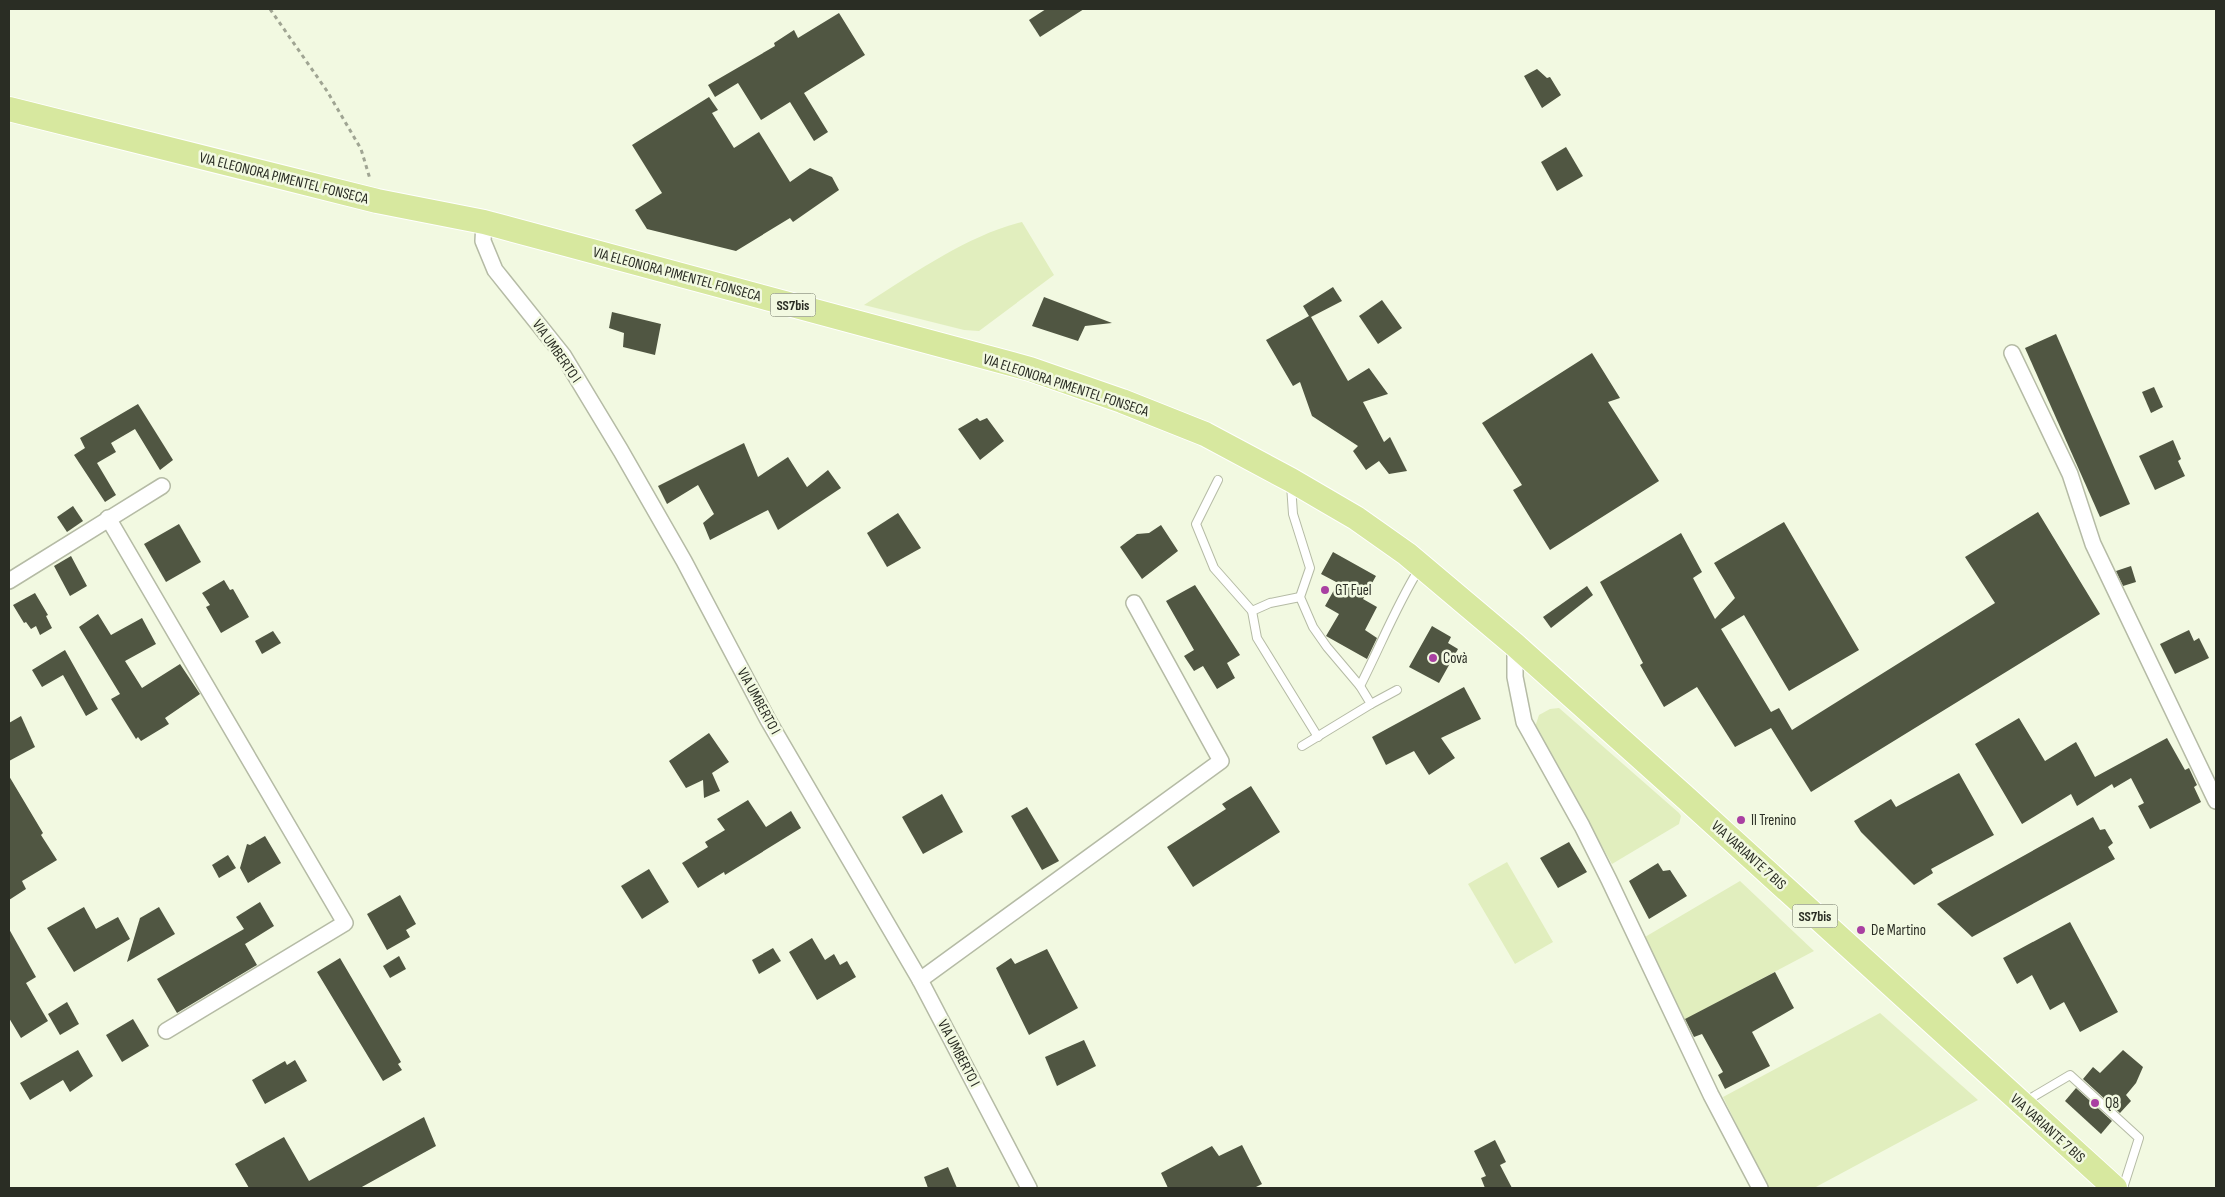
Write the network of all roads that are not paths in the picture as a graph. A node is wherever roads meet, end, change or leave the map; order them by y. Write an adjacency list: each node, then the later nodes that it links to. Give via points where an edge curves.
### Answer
1 (9, 109): 2 (main road, VIA ELEONORA PIMENTEL FONSECA / SS7bis, via 377,201)
2 (484, 222): 5 (main road, VIA ELEONORA PIMENTEL FONSECA / SS7bis, via 1030,369 1205,434); 20 (street, VIA UMBERTO I, via 483,241 495,270 563,354 684,561 768,720)
3 (2012, 353): 19 (street, via 2070,474 2093,544)
4 (1218, 480): 12 (lane, via 1196,524 1214,568)
5 (1291, 480): 8 (main road, VIA ELEONORA PIMENTEL FONSECA / SS7bis, via 1356,518); 10 (lane, via 1293,514 1310,568)
6 (162, 486): 7 (street)
7 (108, 518): 9 (street); 21 (street, via 345,923)
8 (1421, 566): 13 (main road, VIA ELEONORA PIMENTEL FONSECA / SS7bis); 14 (lane)
9 (9, 580)
10 (1300, 597): 12 (lane, via 1270,603); 14 (lane, via 1313,627)
11 (1134, 604): 20 (street, via 1221,761)
12 (1252, 611): 17 (lane, via 1257,638)
13 (1515, 645): 22 (main road, VIA VARIANTE 7 BIS / SS7bis); 24 (street, via 1515,677 1524,722 1582,826 1711,1095)
14 (1360, 686): 16 (lane)
15 (1397, 690): 16 (lane)
16 (1371, 704): 17 (lane)
17 (1318, 737): 18 (lane)
18 (1302, 746)
19 (2216, 802)
20 (920, 980): 23 (street, VIA UMBERTO I)
21 (166, 1031)
22 (2022, 1103): 25 (main road, VIA VARIANTE 7 BIS / SS7bis); 26 (lane, via 2070,1075 2139,1138)
23 (1029, 1188)
24 (1760, 1188)
25 (2115, 1188)
26 (2123, 1188)

